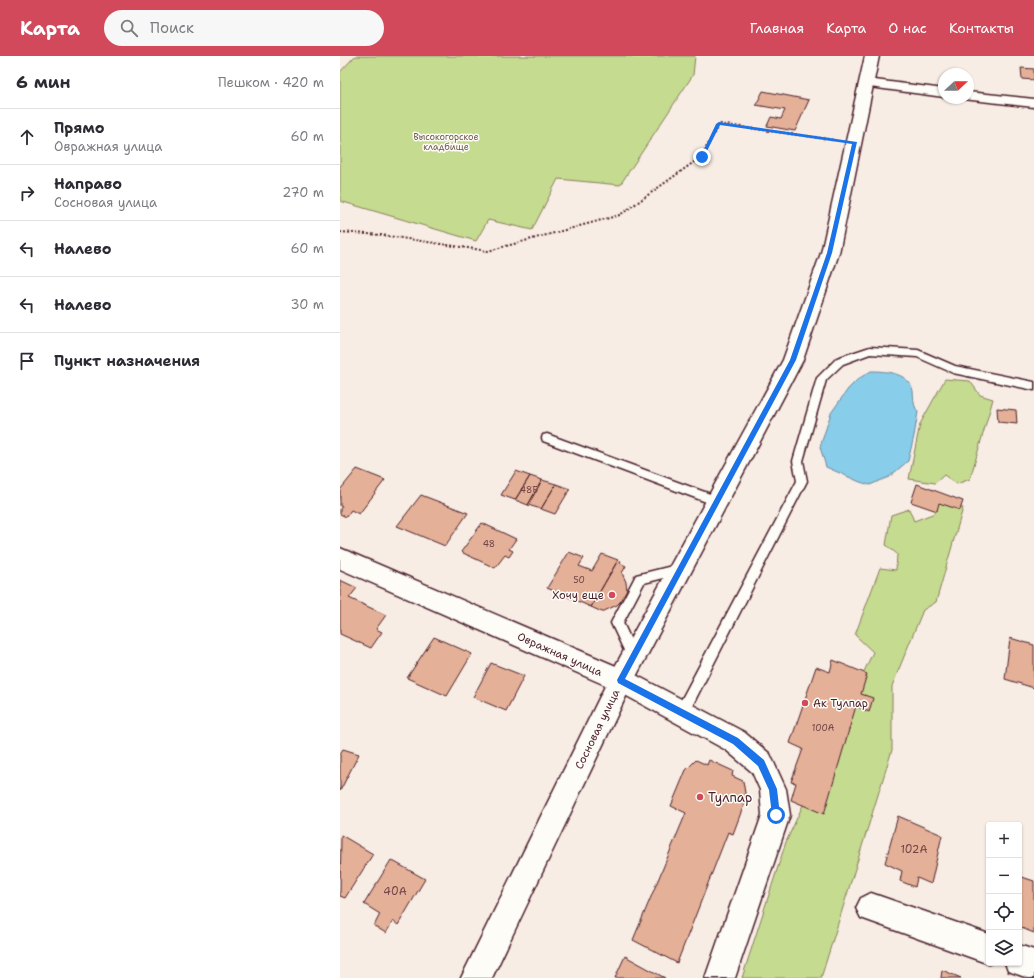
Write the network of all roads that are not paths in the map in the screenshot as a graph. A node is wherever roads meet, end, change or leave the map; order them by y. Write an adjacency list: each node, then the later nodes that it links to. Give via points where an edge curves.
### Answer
1 (872, 56): 2 (street, Сосновая улица)
2 (867, 82): 3 (street); 8 (street, Сосновая улица, via 830,253 793,360)
3 (938, 92)
4 (974, 97): 5 (street)
5 (1034, 103)
6 (1034, 386): 13 (lane, via 953,369 918,354 870,350 840,361 822,378 798,461 802,481)
7 (547, 438): 8 (lane)
8 (717, 501): 10 (street, Сосновая улица)
9 (340, 558): 12 (street, Овражная улица)
10 (680, 569): 11 (street, Сосновая улица); 11 (lane, via 640,579 617,623)
11 (633, 657): 12 (street, Сосновая улица)
12 (621, 680): 13 (street, Овражная улица); 18 (street, Сосновая улица)
13 (682, 712): 19 (street, Овражная улица, via 735,741 761,763 773,789 776,815)
14 (871, 908): 15 (street)
15 (986, 948)
16 (1022, 961): 17 (street)
17 (1034, 965)
18 (476, 978)
19 (720, 978)

